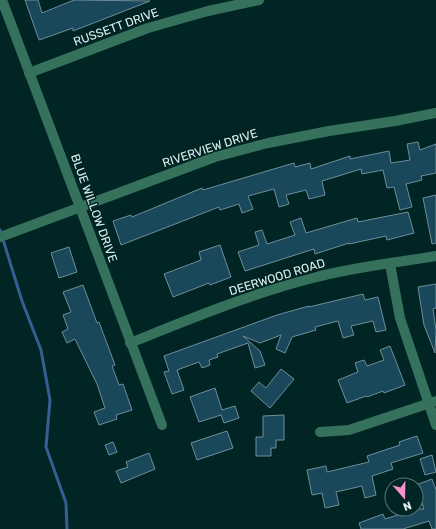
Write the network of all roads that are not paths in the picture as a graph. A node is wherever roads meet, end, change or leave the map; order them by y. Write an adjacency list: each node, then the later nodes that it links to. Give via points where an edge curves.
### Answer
1 (2, 0): 3 (street, BLUE WILLOW DRIVE)
2 (259, 0): 3 (street, RUSSETT DRIVE, via 148,28)
3 (30, 73): 5 (street, BLUE WILLOW DRIVE)
4 (436, 113): 5 (street, RIVERVIEW DRIVE, via 268,143 215,157)
5 (80, 208): 6 (street, RIVERVIEW DRIVE); 9 (street, BLUE WILLOW DRIVE)
6 (0, 237)
7 (436, 256): 8 (street, DEERWOOD ROAD)
8 (390, 264): 9 (street, DEERWOOD ROAD, via 314,277 272,289); 10 (street, via 400,318)
9 (130, 343): 11 (street, BLUE WILLOW DRIVE)
10 (433, 402): 12 (street); 13 (street, via 349,430)
11 (162, 425)
12 (436, 425)
13 (320, 432)

